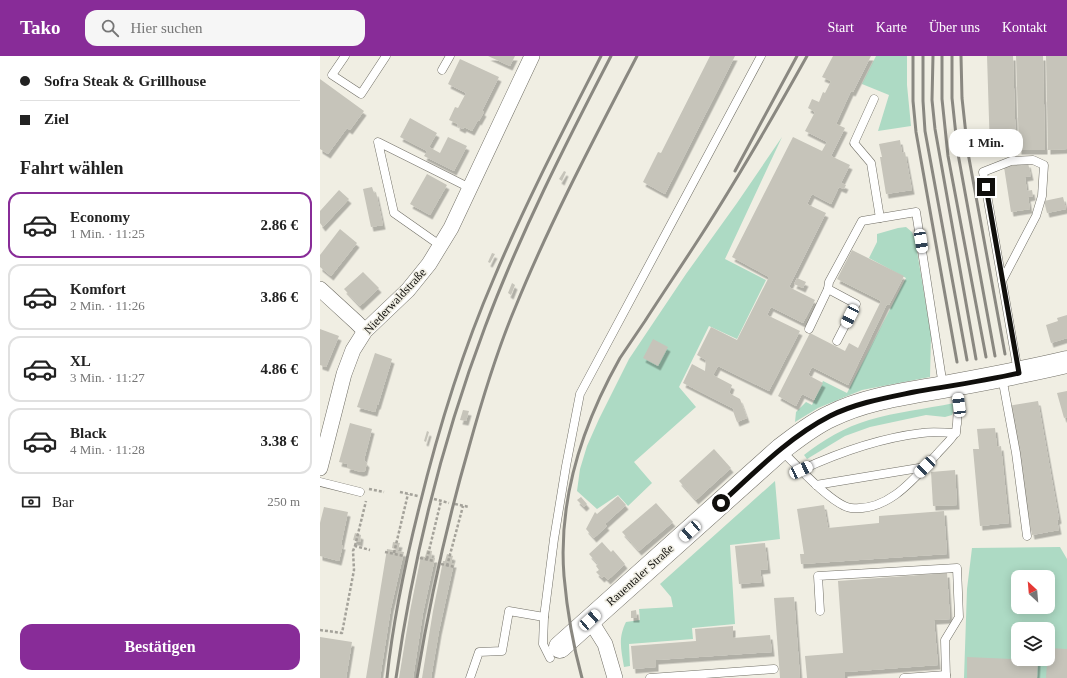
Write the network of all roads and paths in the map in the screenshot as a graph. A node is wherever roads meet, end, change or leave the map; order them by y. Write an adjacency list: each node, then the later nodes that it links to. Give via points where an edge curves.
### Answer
1 (345, 56): 2 (lane, via 332,75 362,94)
2 (386, 56)
3 (450, 56): 6 (lane)
4 (532, 56): 8 (street, Niederwaldstraße)
5 (761, 56): 51 (lane, via 580,394 563,480)
6 (442, 70)
7 (874, 99): 9 (lane, via 854,143 871,163)
8 (470, 188): 10 (street, Niederwaldstraße); 10 (lane, via 378,142 394,213)
9 (880, 218): 13 (lane, via 862,221 829,282); 19 (lane, via 916,212)
10 (441, 246): 15 (street, Niederwaldstraße, via 408,290)
11 (1002, 281): 11 (lane, via 983,172 1011,161 1033,160 1044,165 1042,196 1036,216); 18 (lane)
12 (320, 289): 15 (street)
13 (828, 289): 14 (lane); 16 (lane, via 856,304)
14 (809, 329)
15 (365, 331): 23 (street, Niederwaldstraße, via 353,350 344,374)
16 (837, 341)
17 (1067, 362): 18 (street, Rauentaler Straße)
18 (1010, 375): 19 (street, Rauentaler Straße); 38 (lane, via 1016,453)
19 (950, 386): 20 (lane, via 959,405); 21 (street, Rauentaler Straße, via 856,405 830,416 805,431)
20 (956, 433): 22 (lane); 24 (lane, via 923,432 890,438 832,456)
21 (781, 450): 24 (lane); 52 (street, Rauentaler Straße)
22 (925, 467): 26 (lane); 26 (lane, via 898,493 873,507 850,508 840,504)
23 (320, 468)
24 (801, 470): 26 (lane)
25 (320, 482): 27 (lane)
26 (816, 485)
27 (364, 489): 28 (path); 39 (path, via 358,537)
28 (384, 492)
29 (400, 492): 30 (path)
30 (408, 494): 31 (path); 42 (path)
31 (418, 496)
32 (434, 499): 33 (path)
33 (441, 501): 34 (path); 45 (path)
34 (449, 503)
35 (456, 504): 36 (path)
36 (463, 506): 37 (path); 48 (path)
37 (469, 507)
38 (1027, 536)
39 (354, 546): 40 (path); 53 (path, via 354,570 342,633)
40 (370, 550)
41 (386, 552): 42 (path)
42 (394, 553): 43 (path)
43 (404, 556)
44 (420, 558): 45 (path)
45 (427, 559): 46 (path)
46 (434, 561)
47 (441, 564): 48 (path)
48 (448, 566): 49 (path)
49 (455, 567)
50 (820, 611): 57 (lane, via 818,576 957,568 959,617 945,640)
51 (544, 617): 54 (lane, via 543,644); 59 (lane, via 509,611 502,651 479,652)
52 (590, 620): 54 (street, Rauentaler Straße); 60 (street, via 605,644)
53 (320, 630)
54 (555, 653)
55 (774, 669): 56 (lane)
56 (734, 675): 58 (lane)
57 (946, 676): 62 (lane)
58 (674, 677): 61 (lane)
59 (470, 678)
60 (615, 678)
61 (650, 678)
62 (904, 678)

